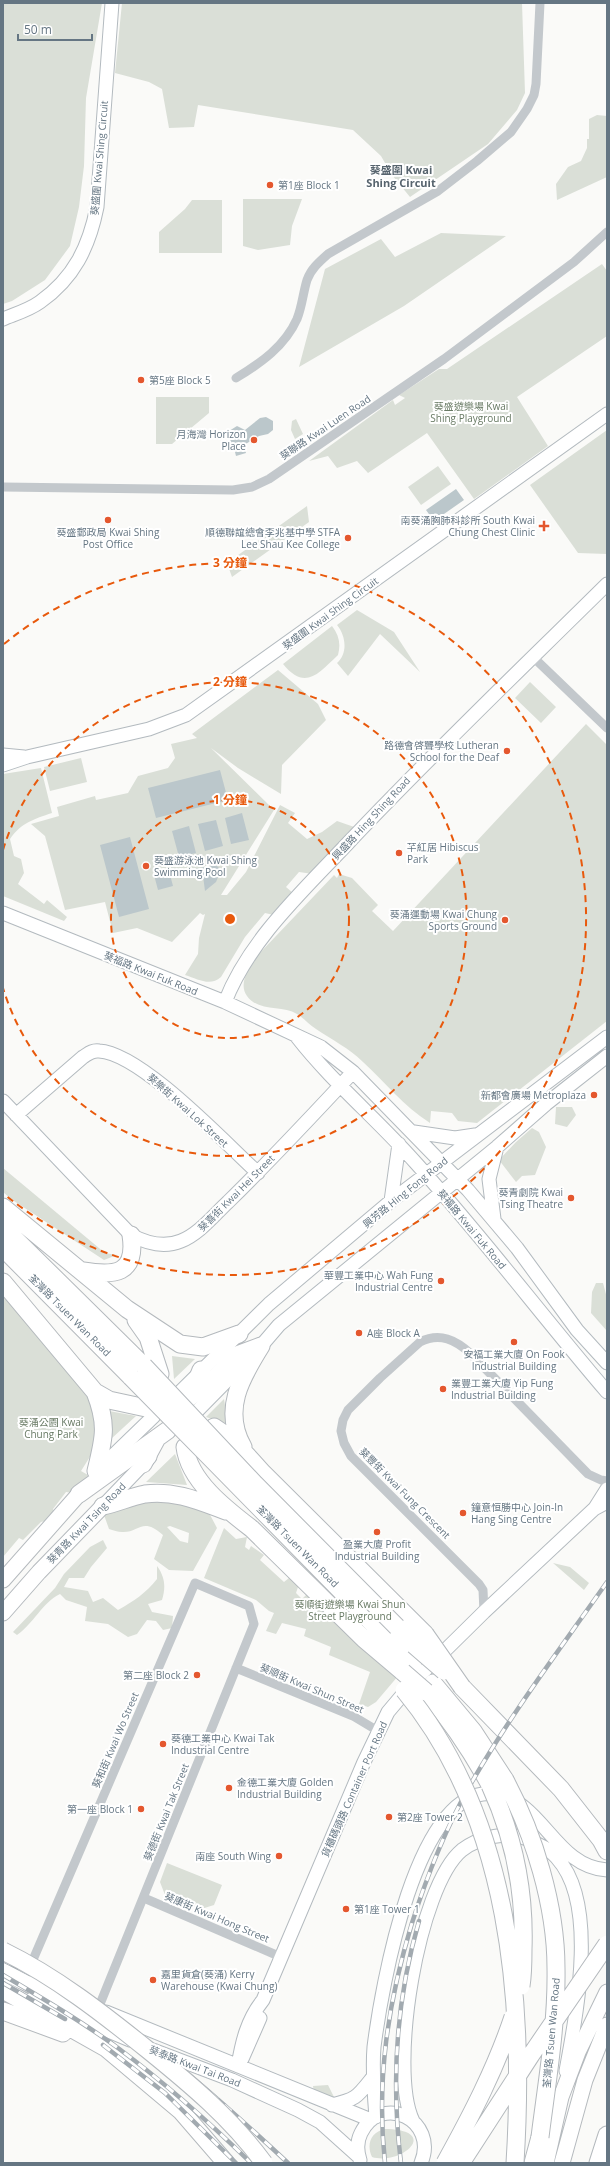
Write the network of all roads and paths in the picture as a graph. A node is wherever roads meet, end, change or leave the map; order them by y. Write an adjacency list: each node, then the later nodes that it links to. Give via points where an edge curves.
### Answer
1 (112, 3): 4 (main road, 葵盛圍 Kwai Shing Circuit, via 97,207 92,232 72,273 59,286 38,303)
2 (540, 3): 5 (street, via 534,95 511,132 438,191 328,254 314,267 307,279 298,318 292,329 263,362)
3 (607, 232): 7 (street, 葵聯路 Kwai Luen Road, via 574,262 440,362 252,487 228,490)
4 (3, 319)
5 (236, 378)
6 (607, 414): 12 (main road, 葵盛圍 Kwai Shing Circuit, via 186,715 149,729)
7 (3, 486)
8 (607, 584): 9 (main road, 興盛路 Hing Shing Road)
9 (533, 657): 10 (street); 15 (main road, 興盛路 Hing Shing Road, via 418,769 298,897 242,965)
10 (606, 725)
11 (3, 755): 12 (main road, 葵盛圍 Kwai Shing Circuit)
12 (27, 758): 13 (main road, 葵盛圍 Kwai Shing Circuit)
13 (3, 765)
14 (3, 913): 15 (main road, 葵福路 Kwai Fuk Road)
15 (225, 1002): 16 (main road, 葵福路 Kwai Fuk Road)
16 (297, 1037): 19 (main road, 葵福路 Kwai Fuk Road, via 321,1047); 20 (main road, 葵福路 Kwai Fuk Road)
17 (607, 1037): 24 (main road, 興芳路 Hing Fong Road)
18 (607, 1056): 26 (main road)
19 (353, 1072): 20 (main road, 葵喜街 Kwai Hei Street); 23 (main road, 葵福路 Kwai Fuk Road)
20 (341, 1085): 25 (main road, 葵福路 Kwai Fuk Road); 28 (main road, 葵喜街 Kwai Hei Street)
21 (3, 1101): 22 (main road, 葵喜街 Kwai Hei Street)
22 (16, 1115): 28 (main road, 葵樂街 Kwai Lok Street, via 83,1057 92,1051 100,1051 137,1066 166,1088); 36 (main road, 葵喜街 Kwai Hei Street)
23 (414, 1132): 24 (main road, via 455,1138); 27 (main road, 葵福路 Kwai Fuk Road)
24 (477, 1135): 27 (main road, 興芳路 Hing Fong Road)
25 (399, 1144): 29 (main road, 葵福路 Kwai Fuk Road); 32 (main road)
26 (497, 1147): 30 (main road); 34 (main road, via 489,1179)
27 (442, 1162): 29 (main road, 興芳路 Hing Fong Road); 30 (main road, 葵福路 Kwai Fuk Road)
28 (258, 1173): 36 (main road, 葵喜街 Kwai Hei Street, via 196,1233 182,1241 154,1244)
29 (427, 1175): 31 (main road, 葵福路 Kwai Fuk Road); 32 (main road, 興芳路 Hing Fong Road)
30 (457, 1178): 31 (main road); 34 (main road, 葵福路 Kwai Fuk Road)
31 (442, 1192): 42 (main road, via 279,1325); 48 (main road, 葵福路 Kwai Fuk Road)
32 (391, 1201): 41 (main road, 興芳路 Hing Fong Road, via 269,1304)
33 (3, 1206): 38 (highway)
34 (494, 1220): 44 (main road, 葵福路 Kwai Fuk Road, via 577,1330)
35 (3, 1227): 43 (highway, 荃灣路 Tsuen Wan Road)
36 (131, 1235): 38 (highway, via 131,1257 120,1272 103,1274)
37 (3, 1248): 43 (highway, 荃灣路 Tsuen Wan Road)
38 (83, 1271): 40 (highway)
39 (3, 1282): 47 (highway)
40 (127, 1309): 41 (highway, via 172,1339 188,1346 203,1347); 46 (highway, via 148,1336)
41 (239, 1334): 45 (main road, 興芳路 Hing Fong Road)
42 (261, 1346): 45 (highway, via 237,1355 188,1401); 52 (highway, via 242,1377 236,1393 234,1422 238,1439)
43 (119, 1353): 67 (highway, 荃灣路 Tsuen Wan Road, bridge); 69 (highway, 荃灣路 Tsuen Wan Road, bridge, via 255,1484 414,1644)
44 (607, 1363)
45 (201, 1370)
46 (160, 1374)
47 (95, 1392): 49 (highway); 54 (highway, via 102,1409 105,1428)
48 (607, 1392)
49 (160, 1425): 53 (highway); 54 (main road); 57 (highway)
50 (214, 1428): 52 (highway, via 227,1435)
51 (185, 1447): 61 (highway, via 187,1460 196,1477)
52 (245, 1452): 69 (highway, bridge, via 425,1634)
53 (143, 1464): 59 (main road, 葵青路 Kwai Tsing Road)
54 (96, 1471): 57 (main road)
55 (607, 1481): 63 (street, 葵豐街 Kwai Fung Crescent, via 588,1474 471,1354 446,1338 428,1338 420,1342 357,1399 343,1420 341,1431 351,1456 479,1584 483,1590)
56 (607, 1489): 60 (main road, 貨櫃碼頭路 Container Port Road)
57 (79, 1494): 62 (main road)
58 (607, 1502): 60 (main road, 貨櫃碼頭路 Container Port Road)
59 (103, 1506): 61 (highway, via 145,1494 164,1494 185,1496); 64 (main road, 葵青路 Kwai Tsing Road)
60 (594, 1509): 63 (main road, 貨櫃碼頭路 Container Port Road)
61 (233, 1514): 66 (highway, via 252,1529)
62 (3, 1580)
63 (484, 1612): 71 (main road, 貨櫃碼頭路 Container Port Road, via 415,1680 388,1712)
64 (3, 1613)
65 (254, 1624): 68 (street, 葵德街 Kwai Tak Street); 79 (street, 葵和街 Kwai Wo Street, via 249,1606 195,1583)
66 (364, 1639): 70 (highway, bridge); 101 (highway, bridge, via 441,1740 473,1806 490,1864 507,1937 514,1983 519,2093)
67 (413, 1666): 70 (highway); 102 (highway, 荃灣路 Tsuen Wan Road, bridge, via 433,1683 455,1708 505,1780 521,1813 544,1880 552,1923 556,1980 540,2137)
68 (236, 1668): 71 (street, 葵順街 Kwai Shun Street, via 353,1716); 74 (street, 葵德街 Kwai Tak Street)
69 (462, 1687): 72 (highway, 荃灣路 Tsuen Wan Road, via 561,1789)
70 (426, 1692): 99 (highway, bridge, via 448,1718 490,1785 514,1850 522,1895 524,1933 522,1980 503,2049)
71 (378, 1730): 77 (main road, 貨櫃碼頭路 Container Port Road)
72 (607, 1851)
73 (607, 1870): 88 (main road, via 590,1867 572,1858 526,1810 508,1797 489,1793 478,1794 450,1812 418,1864 407,1899 386,1976 374,2047)
74 (144, 1898): 77 (street, 葵康街 Kwai Hong Street); 82 (street, 葵德街 Kwai Tak Street)
75 (607, 1944): 100 (highway, bridge, via 530,2055)
76 (3, 1951): 85 (highway, bridge, via 85,1999)
77 (281, 1957): 87 (main road, 貨櫃碼頭路 Container Port Road, via 263,2000 255,2010 242,2039)
78 (3, 1970): 79 (main road, 葵泰路 Kwai Tai Road); 85 (highway, bridge)
79 (26, 1977): 82 (main road, 葵泰路 Kwai Tai Road)
80 (3, 1988): 86 (highway); 89 (main road, 葵泰路 Kwai Tai Road)
81 (607, 1992): 90 (main road, via 578,2052)
82 (98, 2009): 87 (main road, 葵泰路 Kwai Tai Road)
83 (3, 2011): 86 (highway)
84 (607, 2025): 104 (main road, via 585,2080)
85 (119, 2026): 98 (highway, bridge, via 201,2093 246,2138)
86 (106, 2048): 97 (highway, via 182,2111)
87 (238, 2066): 89 (main road, 貨櫃碼頭路 Container Port Road); 91 (main road, 葵泰路 Kwai Tai Road)
88 (373, 2077): 91 (main road, via 357,2097); 92 (main road)
89 (232, 2080): 96 (main road, 葵泰路 Kwai Tai Road, via 320,2122)
90 (561, 2097): 93 (main road, via 580,1993 581,1938 572,1882 557,1857 549,1850 526,1838 500,1836 475,1843 455,1857 440,1880 428,1916 410,1988 403,2050 404,2088); 103 (main road)
91 (332, 2105): 92 (main road, 葵泰路 Kwai Tai Road)
92 (374, 2118): 93 (main road, via 396,2113); 96 (main road, via 359,2136 357,2147)
93 (413, 2121): 95 (main road, via 423,2134)
94 (607, 2135): 105 (highway)
95 (424, 2160)
96 (361, 2161)
97 (226, 2163)
98 (264, 2163)
99 (445, 2163)
100 (461, 2163)
101 (515, 2163)
102 (534, 2163)
103 (546, 2163)
104 (562, 2163)
105 (598, 2163)

